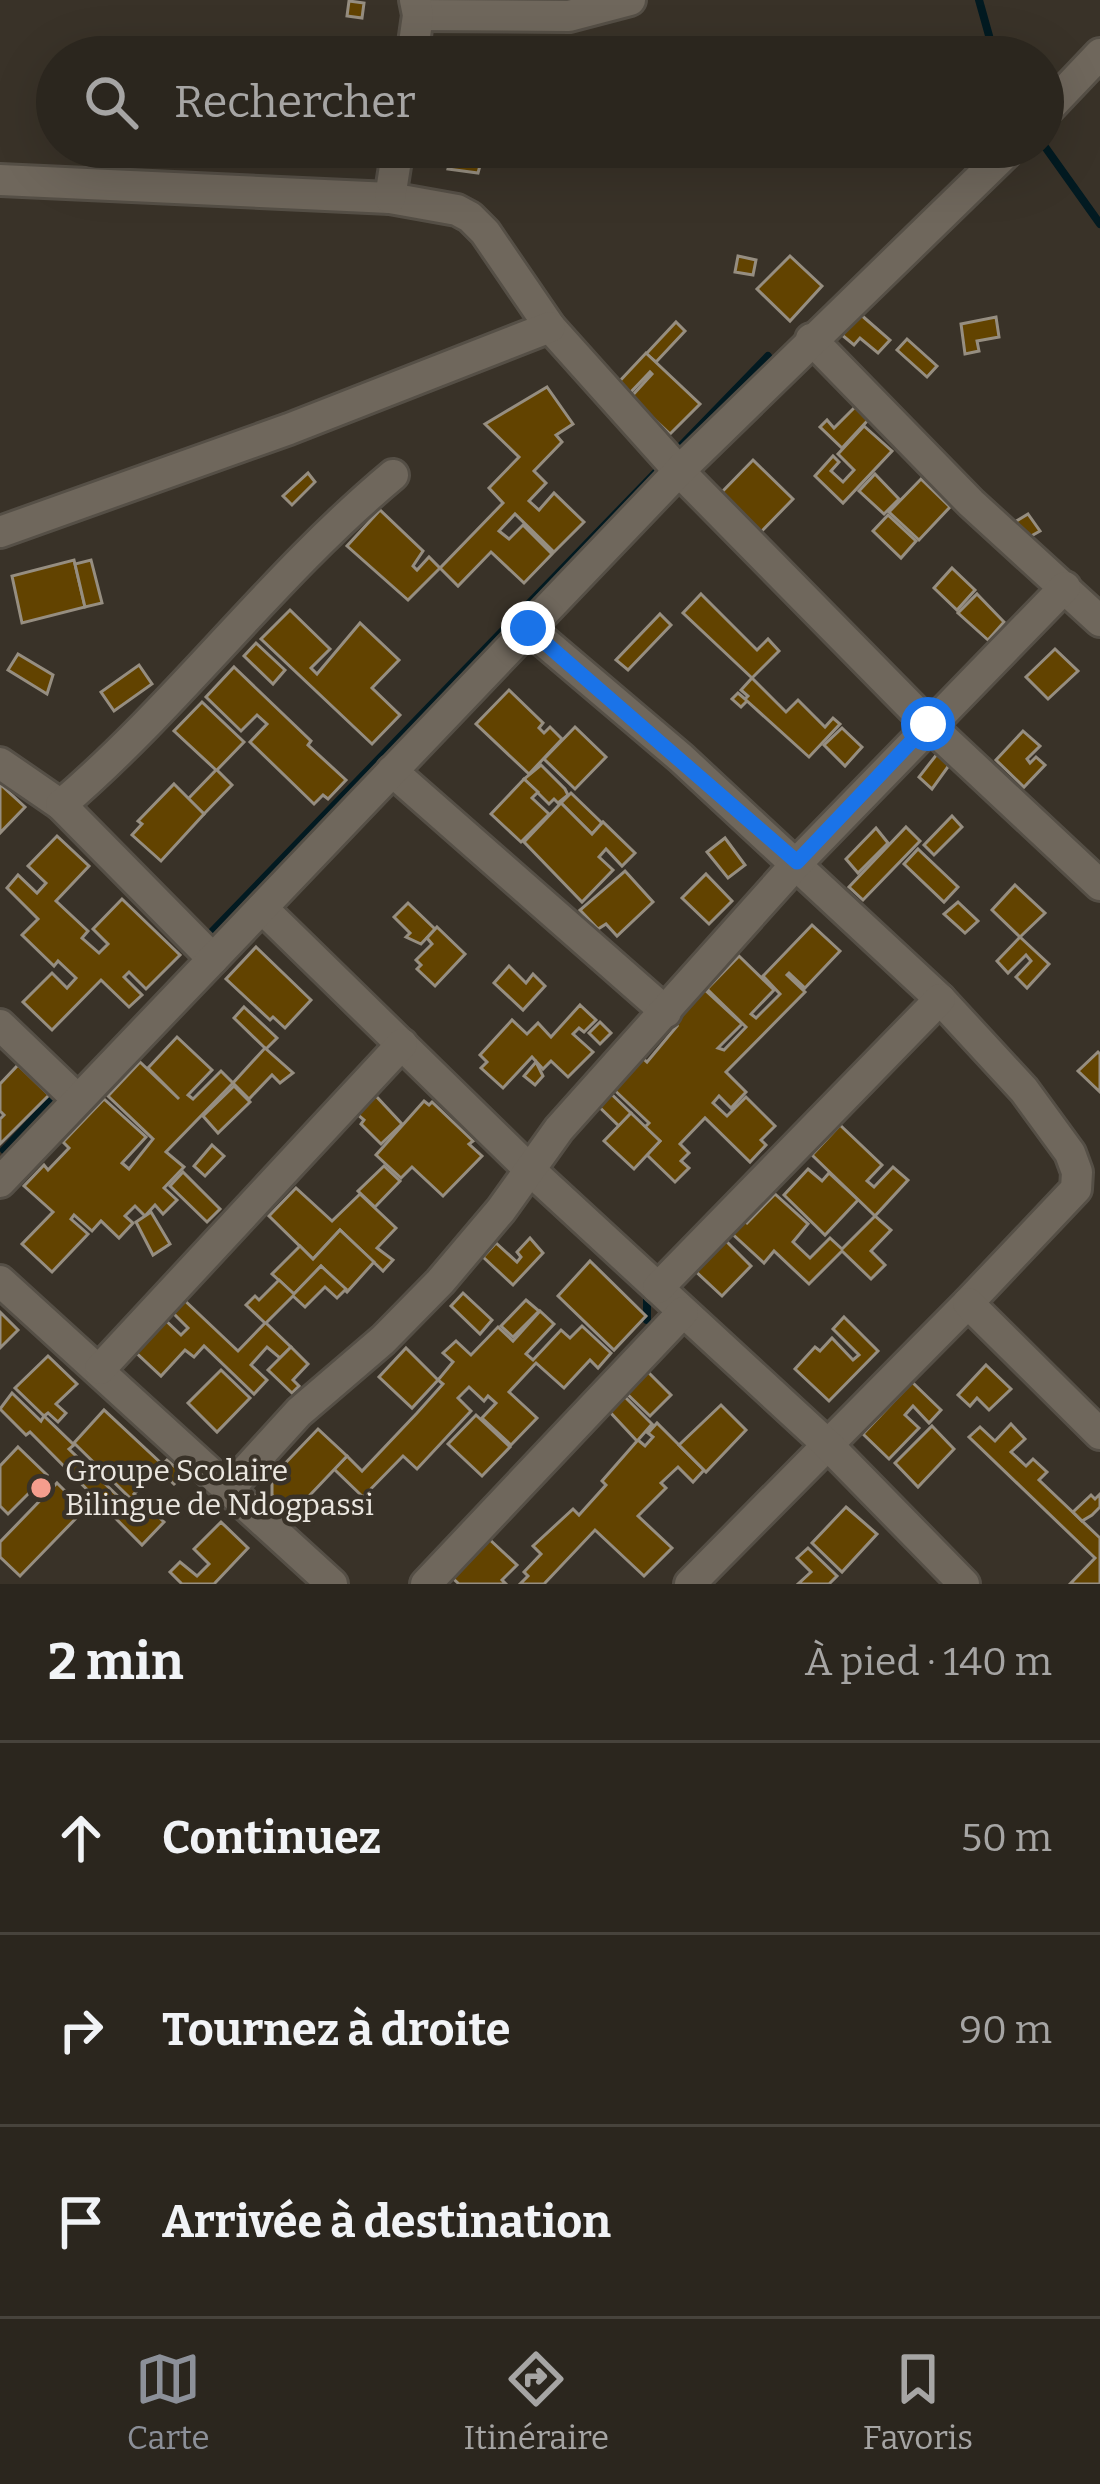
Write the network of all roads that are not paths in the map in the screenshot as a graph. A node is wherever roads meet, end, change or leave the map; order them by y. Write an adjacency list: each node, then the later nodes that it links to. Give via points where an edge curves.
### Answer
1 (630, 0): 2 (street, via 569,16)
2 (416, 8)
3 (1100, 54): 4 (street)
4 (1064, 92)
5 (395, 168): 8 (street)
6 (990, 168): 10 (street)
7 (0, 180): 8 (street)
8 (390, 198): 9 (street, via 470,217)
9 (550, 327): 11 (street); 13 (street)
10 (811, 338): 11 (street); 14 (street)
11 (679, 471): 16 (street); 17 (street)
12 (393, 475): 20 (street)
13 (0, 532)
14 (1065, 587): 15 (street); 17 (street)
15 (1100, 620)
16 (528, 628): 19 (street); 21 (street)
17 (928, 724): 21 (street); 22 (street)
18 (0, 763): 20 (street)
19 (392, 771): 23 (street); 26 (street)
20 (61, 805): 24 (street)
21 (797, 862): 25 (street); 26 (street)
22 (1100, 885)
23 (262, 908): 24 (street); 28 (street)
24 (213, 959): 29 (street)
25 (940, 999): 33 (street); 34 (street, via 1024,1090 1077,1172 1076,1189)
26 (666, 1012): 30 (street)
27 (0, 1025): 29 (street)
28 (402, 1044): 30 (street); 36 (street)
29 (77, 1099): 31 (street)
30 (529, 1169): 33 (street); 39 (street, via 440,1282)
31 (0, 1182)
32 (0, 1281): 36 (street)
33 (658, 1288): 35 (street)
34 (968, 1303): 37 (street); 38 (street)
35 (683, 1312): 38 (street); 41 (street)
36 (100, 1369): 39 (street)
37 (1100, 1434)
38 (826, 1444): 42 (street); 43 (street)
39 (228, 1490): 40 (street)
40 (332, 1584)
41 (426, 1584)
42 (690, 1584)
43 (962, 1584)

